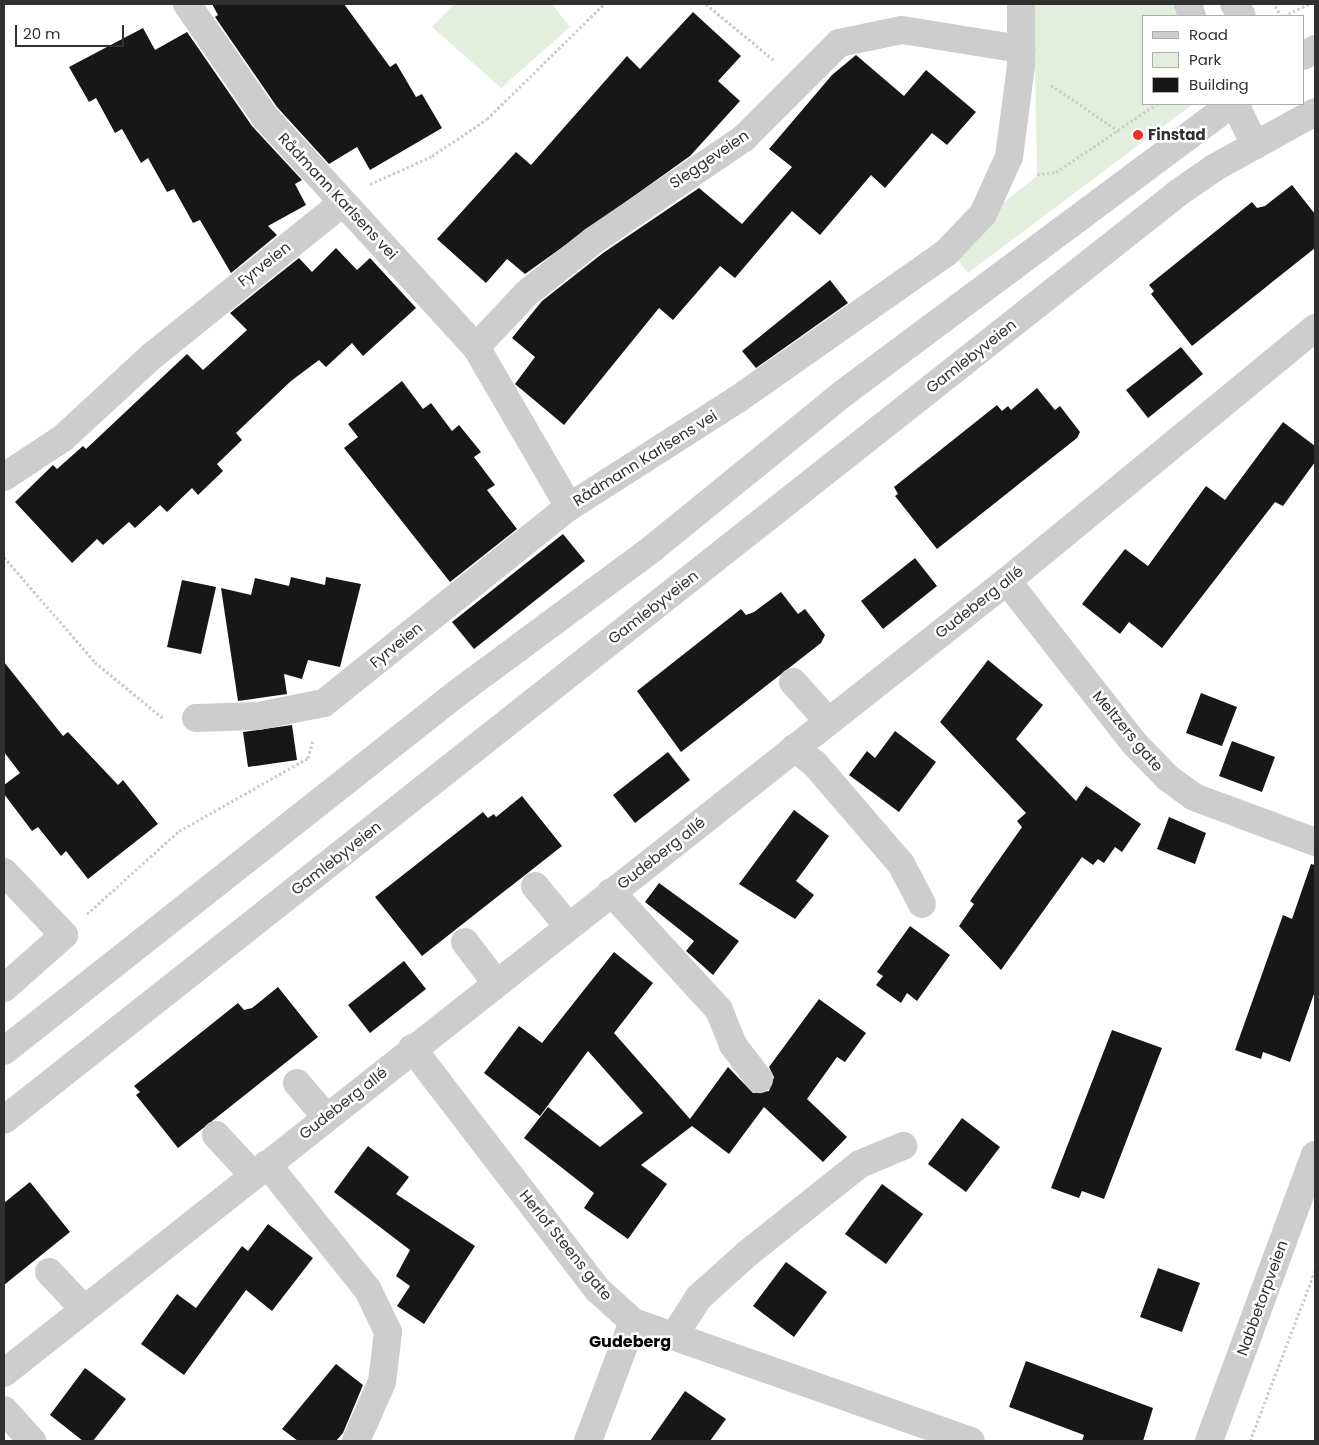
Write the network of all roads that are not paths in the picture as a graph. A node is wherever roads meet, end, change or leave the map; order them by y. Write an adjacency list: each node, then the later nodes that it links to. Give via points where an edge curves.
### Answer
1 (187, 4): 12 (street, Rådmann Karlsens vei, via 265,118)
2 (1021, 4): 7 (street, Rådmann Karlsens vei)
3 (1234, 4): 4 (street)
4 (1241, 15)
5 (1315, 49): 6 (street)
6 (1304, 55)
7 (1021, 57): 14 (street, Sleggeveien, via 902,30 839,43 744,138 594,240 527,293); 16 (street, Rådmann Karlsens vei, via 1009,158 983,214 946,253 738,399)
8 (1230, 105): 32 (street, via 844,392 654,548 456,694)
9 (1235, 105): 11 (street)
10 (1300, 113): 11 (street, Gamlebyveien)
11 (1255, 145): 36 (street, Gamlebyveien, via 1178,193)
12 (341, 204): 14 (street, Rådmann Karlsens vei); 15 (street, Fyrveien, via 152,356 63,438)
13 (1315, 328): 17 (street, Gudeberg allé)
14 (476, 347): 16 (street, Rådmann Karlsens vei)
15 (4, 477)
16 (569, 507): 19 (street, Fyrveien, via 324,703 258,716)
17 (1007, 581): 20 (street, Gudeberg allé); 22 (street, Meltzers gate, via 1135,744 1168,778 1194,797)
18 (793, 682): 20 (street)
19 (196, 718)
20 (828, 721): 21 (street, Gudeberg allé)
21 (794, 748): 25 (street, Gudeberg allé); 26 (street, via 815,764 901,864)
22 (1315, 842)
23 (4, 872): 30 (street, via 64,935)
24 (535, 886): 27 (street)
25 (611, 892): 27 (street, Gudeberg allé); 33 (street, via 719,1010 733,1045)
26 (922, 904)
27 (568, 926): 29 (street, Gudeberg allé)
28 (465, 942): 29 (street)
29 (496, 983): 31 (street, Gudeberg allé)
30 (4, 988)
31 (412, 1048): 35 (street, Gudeberg allé); 43 (street, Herlof Steens gate, via 598,1290)
32 (4, 1051)
33 (758, 1079)
34 (296, 1083): 35 (street)
35 (326, 1117): 40 (street, Gudeberg allé)
36 (4, 1120)
37 (216, 1134): 40 (street)
38 (903, 1146): 44 (street, via 860,1164 748,1253 699,1297)
39 (1315, 1155): 51 (street, Nabbetorpveien)
40 (260, 1170): 42 (street, Gudeberg allé); 48 (street, via 368,1290 388,1332 382,1382)
41 (49, 1272): 42 (street)
42 (84, 1309): 45 (street, Gudeberg allé)
43 (633, 1322): 44 (street, Herlof Steens gate); 49 (street)
44 (674, 1336): 50 (street, Herlof Steens gate)
45 (5, 1370)
46 (4, 1410): 47 (street)
47 (32, 1441)
48 (356, 1441)
49 (588, 1441)
50 (971, 1441)
51 (1209, 1441)

